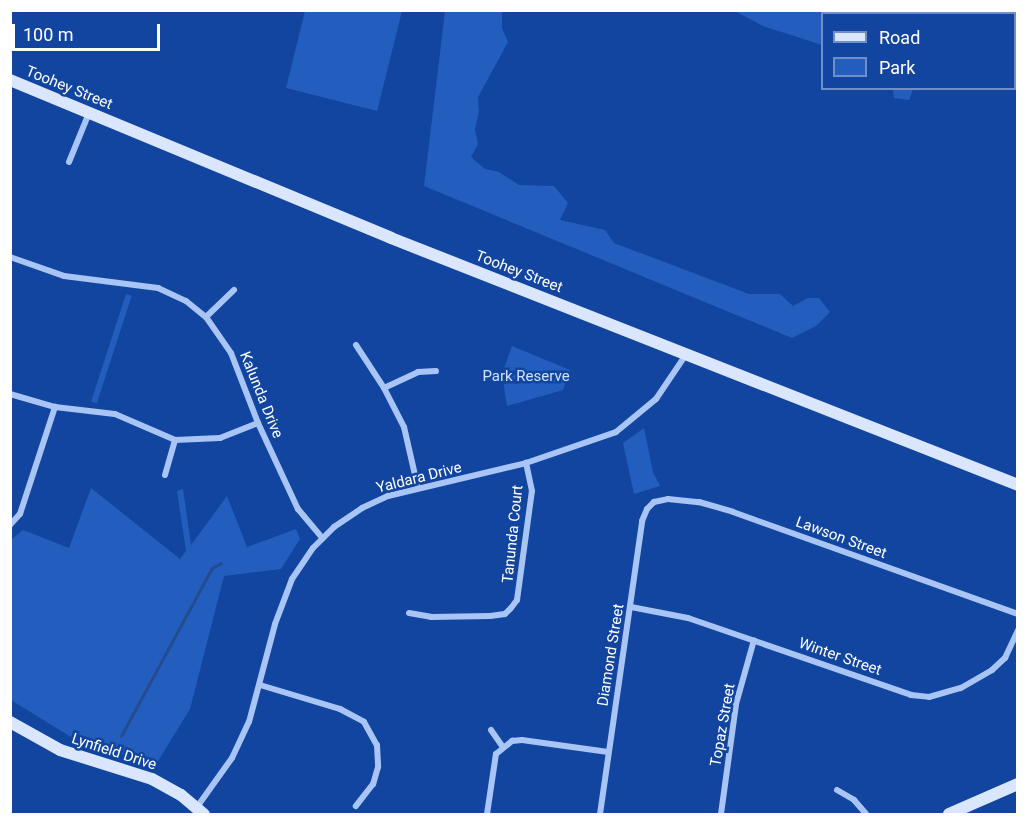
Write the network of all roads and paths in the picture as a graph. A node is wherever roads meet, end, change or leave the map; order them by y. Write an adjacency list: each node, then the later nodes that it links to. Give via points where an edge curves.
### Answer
1 (10, 80): 2 (street, Toohey Street)
2 (89, 113): 3 (street); 8 (street, Toohey Street, via 391,238 664,344)
3 (69, 162)
4 (10, 257): 6 (street, Kalunda Drive, via 64,276 158,288 186,301)
5 (234, 290): 6 (street)
6 (206, 317): 13 (street, Kalunda Drive, via 231,352)
7 (356, 345): 10 (street)
8 (684, 356): 15 (street, Yaldara Drive, via 656,399 629,423 599,440); 17 (street, Toohey Street)
9 (436, 370): 10 (street, via 418,372)
10 (384, 388): 18 (street, via 409,441)
11 (10, 394): 12 (street)
12 (55, 407): 14 (street, via 116,414); 20 (street, via 20,514)
13 (258, 423): 14 (street, via 220,438); 21 (street, Kalunda Drive, via 298,509)
14 (175, 440): 16 (street)
15 (526, 463): 18 (street, Yaldara Drive); 23 (street, Tanunda Court, via 532,491 517,600 511,608 505,614 490,616 431,617)
16 (165, 475)
17 (1017, 485)
18 (418, 488): 21 (street, Yaldara Drive, via 362,508)
19 (654, 502): 22 (street, Diamond Street, via 642,521); 24 (street, Lawson Street, via 699,502 733,512)
20 (10, 525)
21 (322, 538): 27 (street, Yaldara Drive, via 301,563 282,600)
22 (630, 607): 26 (street, Winter Street, via 688,618); 31 (street, Diamond Street)
23 (409, 613)
24 (1017, 614)
25 (1017, 630): 26 (street, Winter Street, via 1005,658 992,670 961,688 929,697 911,695)
26 (754, 640): 38 (street, Topaz Street, via 736,704)
27 (260, 685): 34 (street, via 340,709 364,722 377,745 378,767 373,784); 35 (street, Yaldara Drive, via 237,749)
28 (10, 722): 35 (street, Lynfield Drive, via 60,750 152,779)
29 (491, 730): 30 (street)
30 (503, 747): 31 (street, via 522,740); 36 (street, via 496,754)
31 (608, 752): 37 (street, Diamond Street)
32 (1017, 784): 40 (street)
33 (837, 790): 39 (street, via 854,800)
34 (357, 806)
35 (201, 811)
36 (487, 814)
37 (600, 814)
38 (721, 814)
39 (866, 814)
40 (949, 814)

